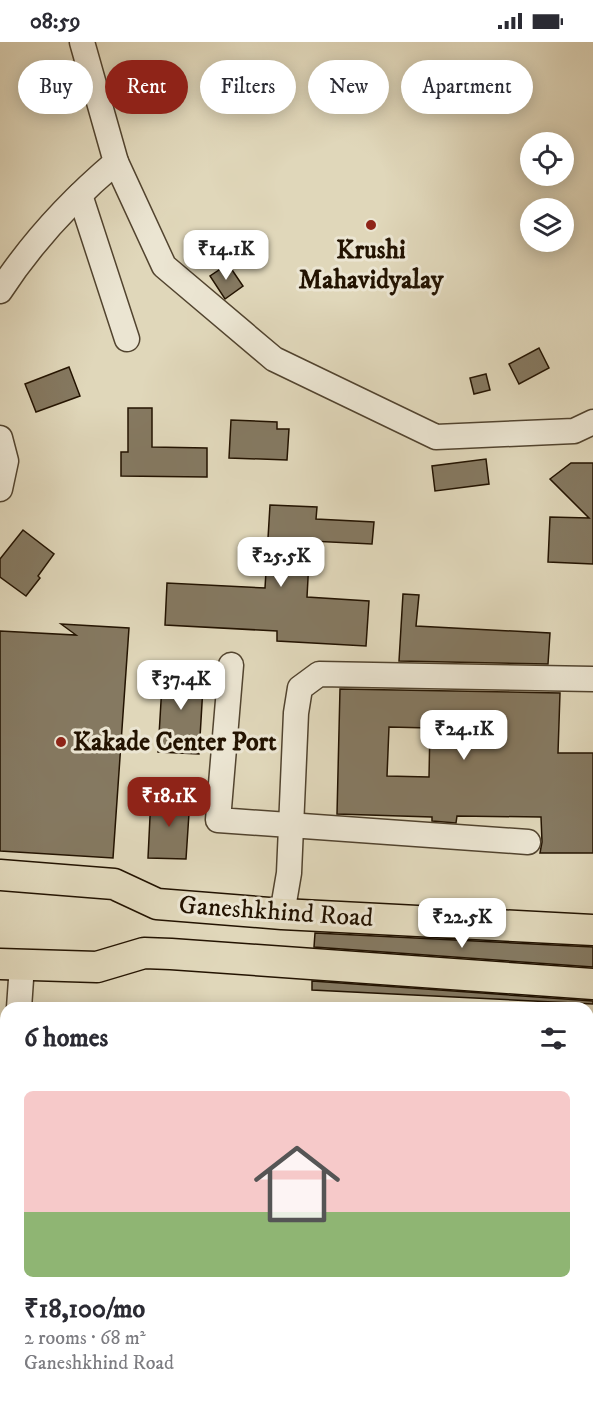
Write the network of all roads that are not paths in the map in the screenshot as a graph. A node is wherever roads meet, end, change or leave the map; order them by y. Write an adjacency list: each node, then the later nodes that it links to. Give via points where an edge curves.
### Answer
1 (82, 42): 2 (street)
2 (116, 162): 3 (street); 6 (street, via 164,266 274,359 436,437 574,432)
3 (80, 195): 4 (street, via 22,258); 5 (street)
4 (0, 291)
5 (127, 339)
6 (593, 422)
7 (0, 438): 8 (street, via 6,461)
8 (0, 489)
9 (231, 665): 11 (street, via 218,820)
10 (593, 679): 11 (street, via 319,674 300,688)
11 (291, 826): 12 (street); 16 (street)
12 (528, 842)
13 (0, 875): 15 (main road, Ganeshkhind Road, via 114,884)
14 (0, 893): 15 (main road)
15 (157, 904): 16 (main road, Ganeshkhind Road)
16 (282, 914): 17 (main road, Ganeshkhind Road)
17 (593, 930)
18 (144, 953): 19 (main road, via 74,950); 19 (main road, Ganeshkhind Road, via 98,967); 20 (main road, Ganeshkhind Road)
19 (7, 965): 21 (street)
20 (593, 984)
21 (17, 1002)

